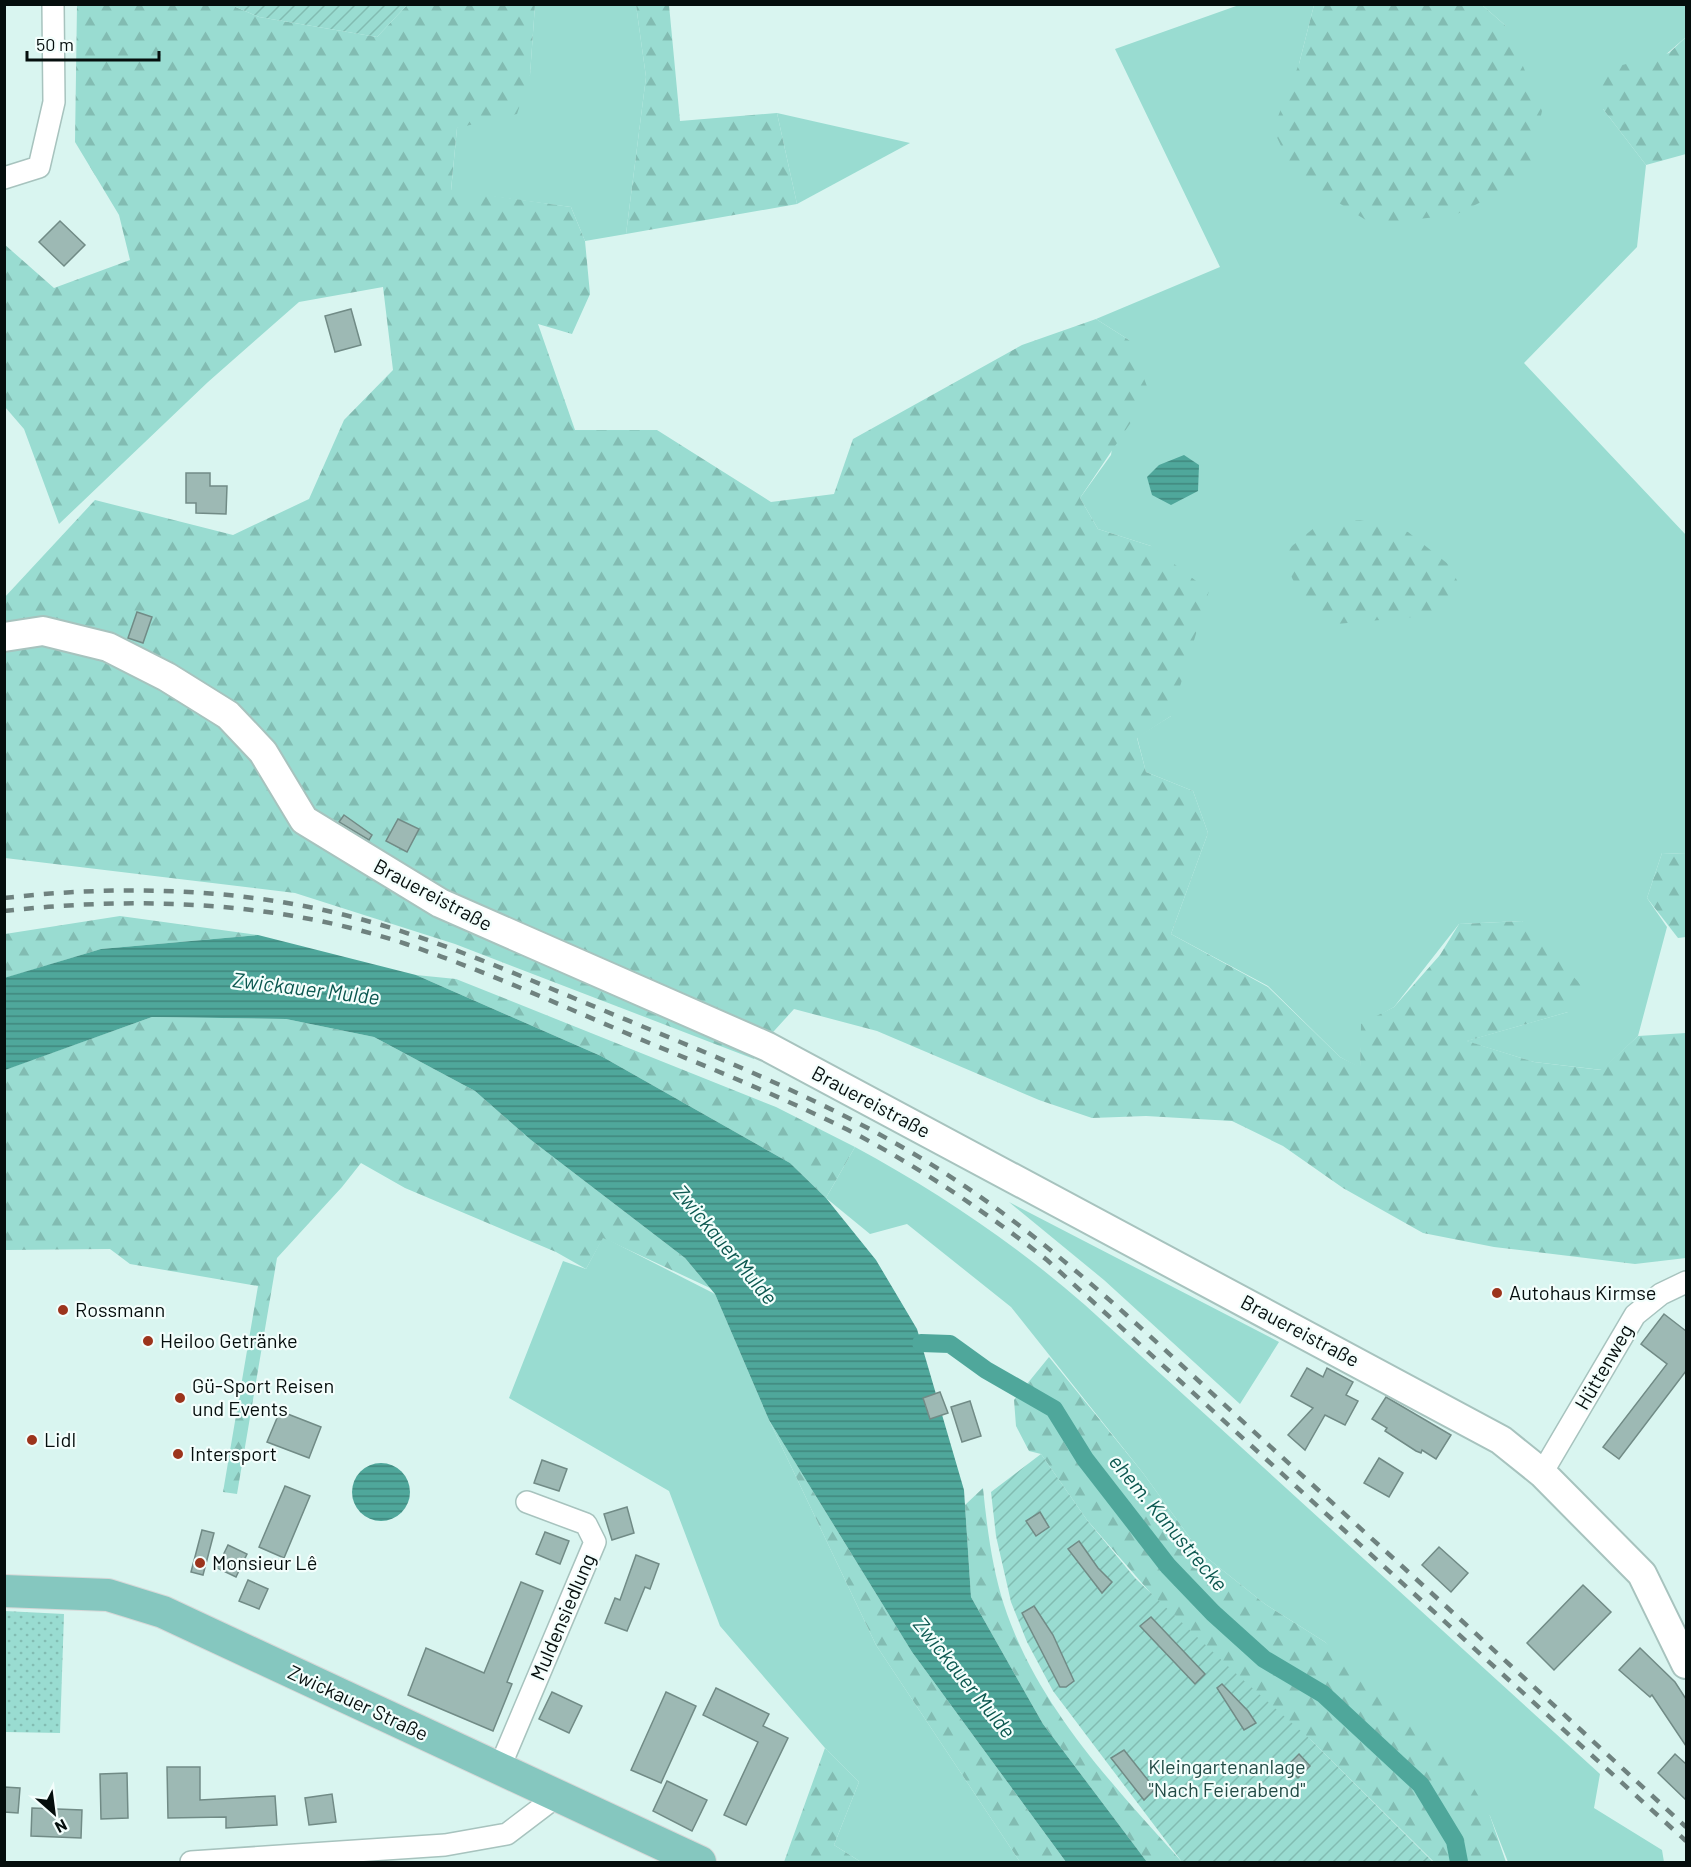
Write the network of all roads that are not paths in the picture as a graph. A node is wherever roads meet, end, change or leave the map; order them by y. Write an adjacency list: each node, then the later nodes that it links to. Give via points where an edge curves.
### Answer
1 (53, 4): 2 (street, via 54,102 39,167)
2 (4, 178)
3 (4, 637): 5 (street, Brauereistraße, via 43,632 108,647 167,677 228,715 263,752 304,820 440,903 777,1052 1484,1430)
4 (1686, 1282): 5 (street, Hüttenweg, via 1661,1294 1635,1315)
5 (1542, 1473): 8 (street, Brauereistraße, via 1642,1574)
6 (527, 1502): 9 (street, Muldensiedlung, via 586,1524 595,1542)
7 (4, 1591): 9 (main road, Zwickauer Straße, via 108,1595 162,1612)
8 (1686, 1664)
9 (499, 1769): 10 (main road, Zwickauer Straße)
10 (557, 1796): 11 (street, via 507,1834); 13 (main road, Zwickauer Straße)
11 (439, 1854): 12 (street)
12 (191, 1863)
13 (700, 1863)

